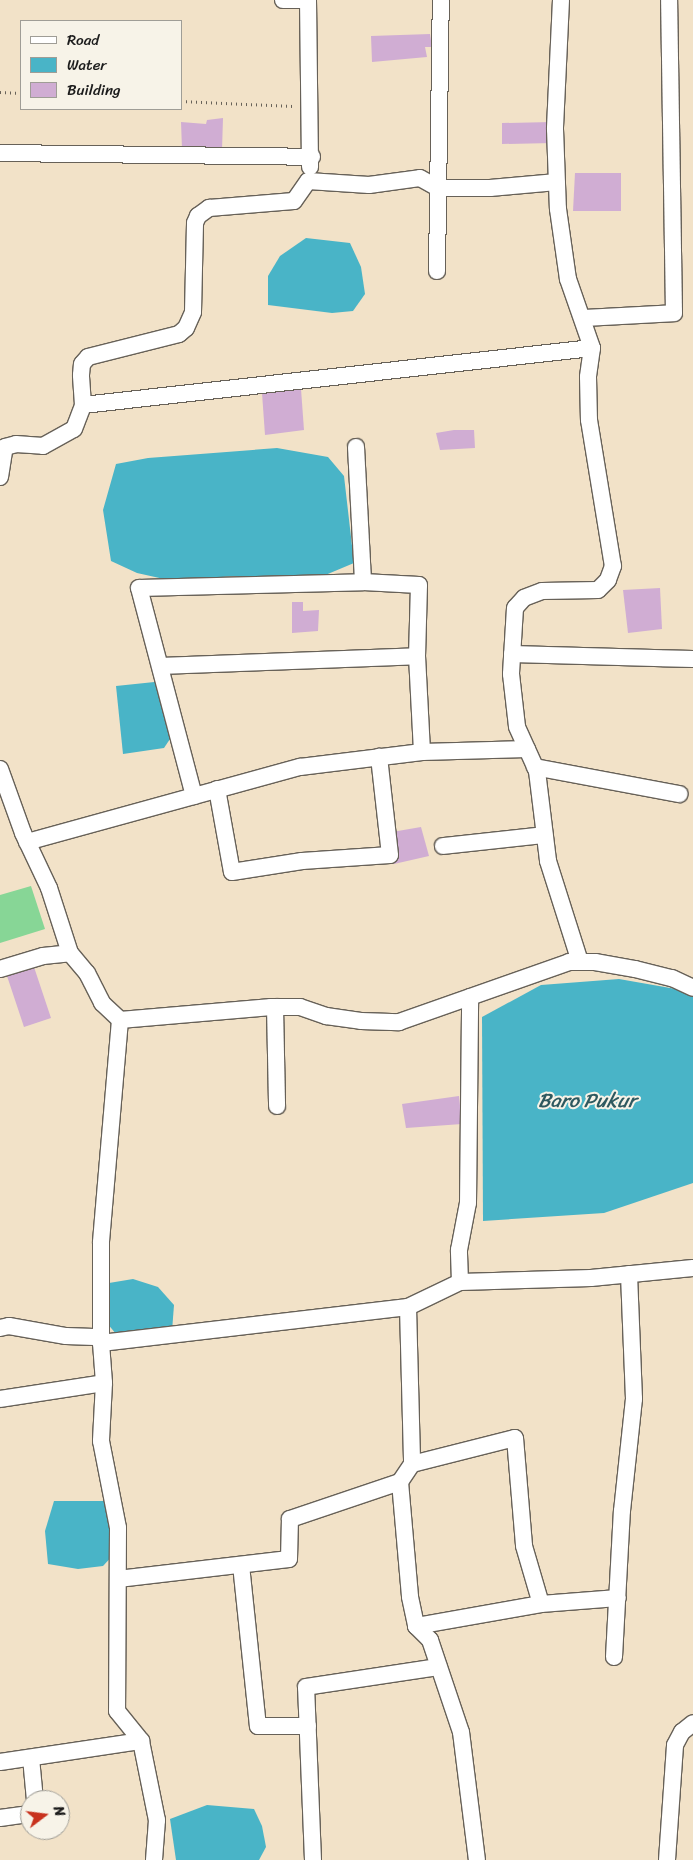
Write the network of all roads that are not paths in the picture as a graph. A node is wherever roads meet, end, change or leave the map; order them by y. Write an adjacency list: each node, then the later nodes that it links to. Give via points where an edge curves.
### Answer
1 (282, 0): 2 (street)
2 (308, 0): 7 (street)
3 (441, 0): 10 (street)
4 (561, 0): 9 (street, via 555,120)
5 (669, 0): 12 (street, via 674,313)
6 (0, 153): 7 (street)
7 (312, 157): 8 (street)
8 (308, 181): 10 (street, via 369,185 420,178); 14 (street, via 294,200 209,208 198,216 191,320 179,334 88,357 82,364)
9 (557, 182): 10 (street, via 490,188); 12 (street, via 568,279)
10 (438, 188): 11 (street)
11 (436, 271)
12 (583, 318): 13 (street)
13 (592, 348): 14 (street); 19 (street, via 588,377 590,430 613,566 608,580 598,590 542,591 524,598 515,608)
14 (83, 405): 15 (street, via 74,430 43,446)
15 (3, 445): 17 (street)
16 (356, 448): 18 (street)
17 (0, 477)
18 (363, 582): 20 (street, via 419,585); 22 (street, via 139,588)
19 (512, 654): 21 (street); 23 (street, via 517,727)
20 (417, 656): 22 (street); 24 (street)
21 (693, 659)
22 (160, 666): 30 (street)
23 (527, 749): 24 (street); 26 (street)
24 (422, 752): 25 (street)
25 (379, 757): 28 (street, via 300,767); 28 (street, via 390,855 302,861 232,872)
26 (535, 767): 29 (street); 31 (street)
27 (0, 769): 32 (street)
28 (217, 789): 30 (street)
29 (679, 794)
30 (194, 796): 32 (street)
31 (544, 835): 33 (street); 35 (street, via 548,861)
32 (27, 842): 34 (street, via 49,888)
33 (443, 846)
34 (70, 953): 36 (street, via 43,956); 40 (street, via 87,974 102,1003)
35 (580, 962): 37 (street, via 635,968 672,978); 38 (street, via 569,962)
36 (0, 969)
37 (693, 988)
38 (470, 997): 39 (street, via 399,1022 361,1022 326,1016 300,1007); 44 (street, via 468,1203 459,1250)
39 (275, 1007): 40 (street); 41 (street)
40 (120, 1020): 47 (street, via 101,1244)
41 (278, 1106)
42 (693, 1268): 43 (street)
43 (629, 1274): 44 (street, via 508,1283); 54 (street, via 634,1398)
44 (460, 1282): 45 (street)
45 (408, 1307): 47 (street); 50 (street)
46 (0, 1328): 47 (street, via 9,1326)
47 (101, 1340): 48 (street)
48 (104, 1383): 49 (street); 53 (street, via 101,1441 118,1528)
49 (0, 1399)
50 (412, 1464): 51 (street); 55 (street, via 515,1438 524,1546)
51 (400, 1482): 52 (street, via 290,1519 289,1559); 56 (street, via 403,1538)
52 (240, 1565): 53 (street); 60 (street, via 258,1726)
53 (118, 1579): 61 (street, via 117,1711)
54 (618, 1598): 55 (street); 57 (street)
55 (541, 1604): 56 (street)
56 (416, 1626): 58 (street, via 430,1640)
57 (614, 1657)
58 (438, 1667): 60 (street, via 306,1687); 69 (street, via 461,1732)
59 (693, 1724): 70 (street, via 682,1732 675,1745)
60 (308, 1726): 68 (street)
61 (141, 1741): 62 (street); 67 (street, via 157,1820)
62 (31, 1758): 63 (street); 64 (street)
63 (0, 1762)
64 (34, 1790)
65 (20, 1815): 66 (street)
66 (0, 1818)
67 (154, 1860)
68 (313, 1860)
69 (477, 1860)
70 (667, 1860)

